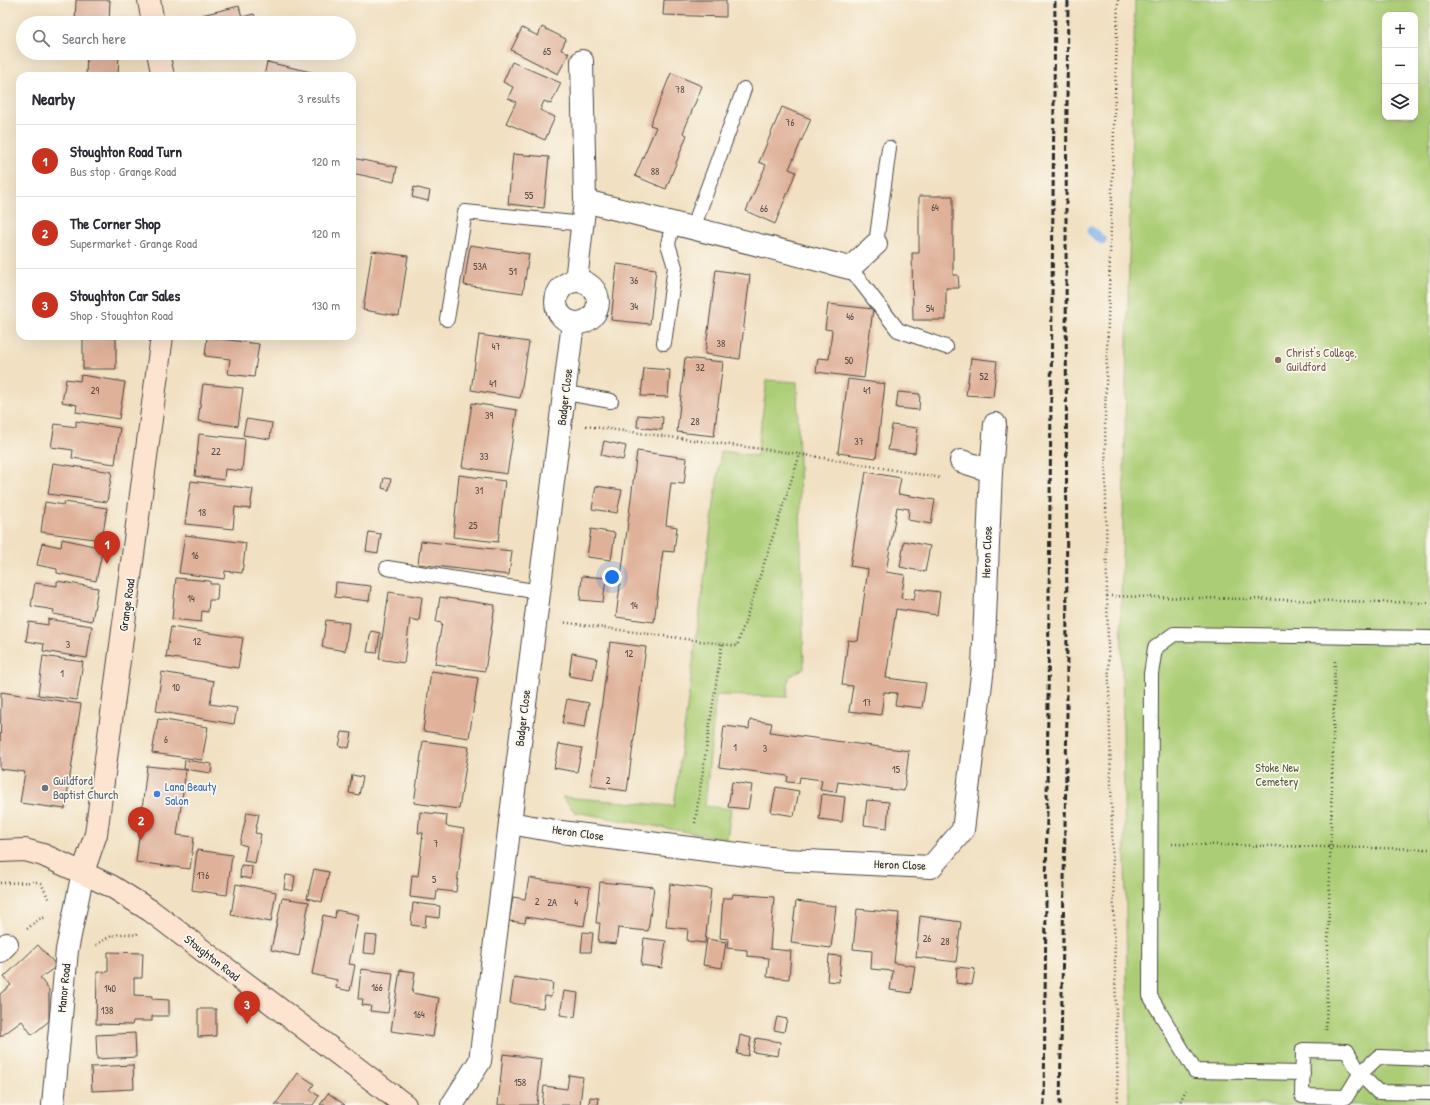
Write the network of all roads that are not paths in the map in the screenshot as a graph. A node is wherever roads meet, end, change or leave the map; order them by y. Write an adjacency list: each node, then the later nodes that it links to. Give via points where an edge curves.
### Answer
1 (149, 0): 2 (street)
2 (152, 16)
3 (159, 60): 5 (street)
4 (582, 61): 8 (street)
5 (161, 72)
6 (744, 90): 10 (lane)
7 (889, 148): 11 (lane)
8 (585, 201): 9 (street); 10 (street)
9 (584, 224): 13 (street); 14 (lane, via 464,212)
10 (683, 226): 12 (street); 17 (lane, via 668,244 675,267)
11 (876, 244): 12 (street)
12 (850, 268): 18 (lane, via 898,330)
13 (576, 281): 15 (street, via 562,287 555,301 560,316); 15 (street, via 584,282 596,292 598,308 589,320)
14 (447, 319)
15 (573, 323): 19 (street, Badger Close)
16 (161, 340): 29 (street, Grange Road, via 97,828)
17 (664, 343)
18 (946, 347)
19 (566, 393): 20 (lane); 25 (street, Badger Close)
20 (611, 401)
21 (995, 424): 23 (street, Heron Close)
22 (961, 461): 23 (street)
23 (991, 471): 27 (street, Heron Close, via 983,667 963,830 931,867 787,860 562,832)
24 (387, 568): 25 (lane)
25 (540, 592): 27 (street, Badger Close)
26 (1430, 638): 31 (lane, via 1174,634 1155,648 1151,674 1150,996 1195,1071)
27 (510, 823): 36 (street, Badger Close, via 480,1061)
28 (0, 852): 29 (street, Stoughton Road, via 25,850)
29 (83, 872): 34 (street, Stoughton Road, via 151,911); 35 (street, Manor Road, via 64,921 67,950)
30 (1430, 1059): 32 (lane, via 1378,1057)
31 (1303, 1073): 32 (lane, via 1303,1050 1325,1050 1347,1051); 32 (lane, via 1302,1096 1346,1097)
32 (1360, 1074): 33 (lane, via 1378,1092)
33 (1430, 1093)
34 (398, 1103)
35 (53, 1105)
36 (452, 1105)

